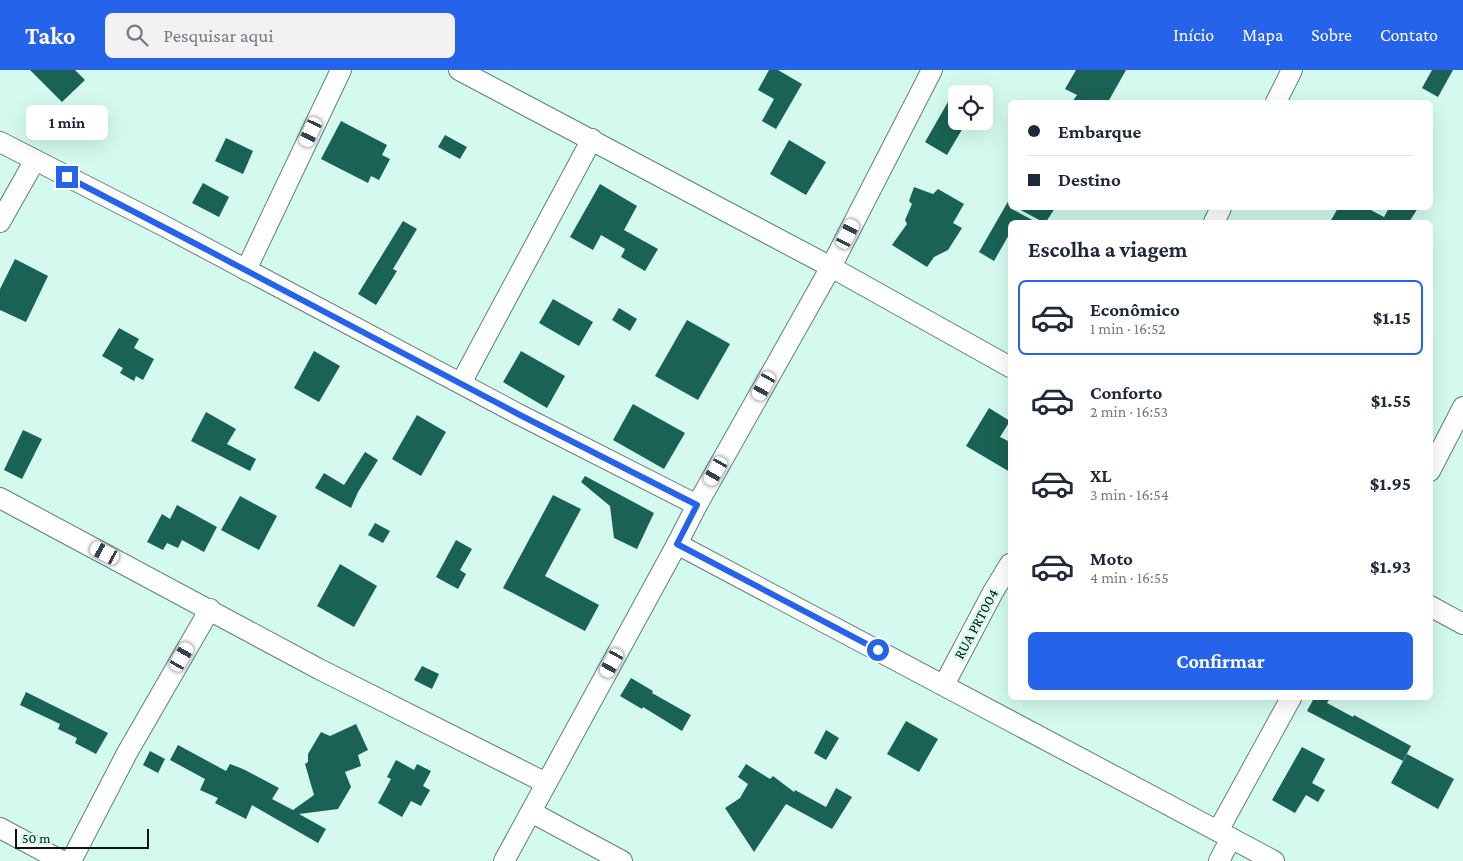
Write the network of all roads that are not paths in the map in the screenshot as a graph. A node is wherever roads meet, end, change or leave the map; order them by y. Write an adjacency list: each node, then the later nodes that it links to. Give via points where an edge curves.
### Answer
1 (341, 70): 11 (street)
2 (459, 70): 6 (street)
3 (932, 70): 10 (street)
4 (1292, 70): 5 (street)
5 (1277, 100)
6 (592, 139): 10 (street); 13 (street)
7 (0, 142): 8 (street)
8 (35, 160): 9 (street); 11 (street)
9 (0, 222)
10 (831, 266): 12 (street); 17 (street)
11 (246, 270): 13 (street)
12 (1008, 366)
13 (461, 383): 17 (street)
14 (1463, 407): 15 (street)
15 (1433, 465)
16 (0, 498): 21 (street)
17 (697, 505): 18 (street)
18 (677, 544): 23 (street); 25 (street)
19 (1008, 567): 23 (street, RUA PRT004)
20 (1433, 608): 22 (street)
21 (210, 609): 25 (street, via 319,669); 30 (street, via 127,753)
22 (1463, 624)
23 (944, 685): 28 (street)
24 (1290, 700): 28 (street)
25 (546, 783): 26 (street)
26 (530, 812): 31 (street); 32 (street)
27 (0, 828): 29 (street)
28 (1224, 834): 33 (street); 34 (street)
29 (62, 861)
30 (71, 861)
31 (504, 861)
32 (622, 861)
33 (1219, 861)
34 (1274, 861)

